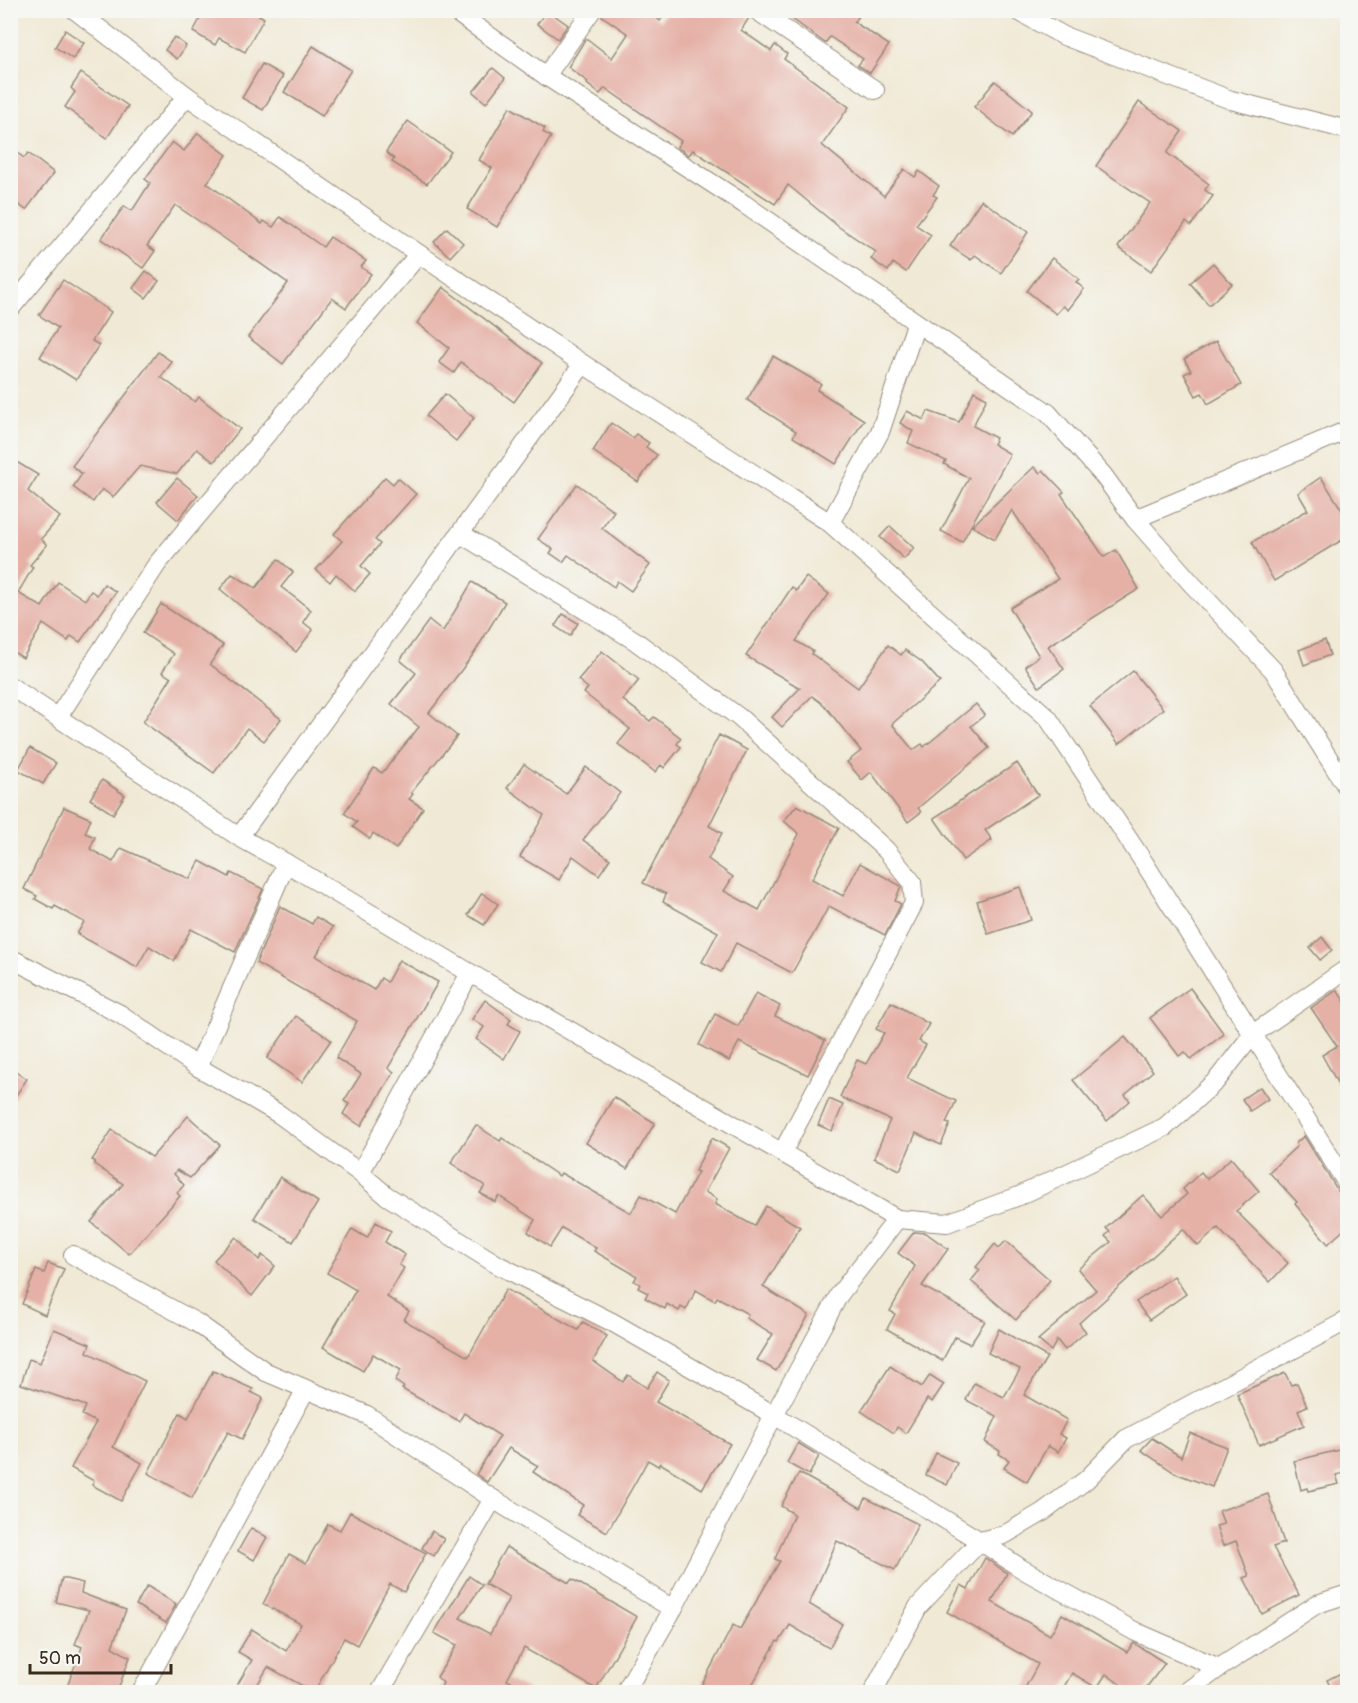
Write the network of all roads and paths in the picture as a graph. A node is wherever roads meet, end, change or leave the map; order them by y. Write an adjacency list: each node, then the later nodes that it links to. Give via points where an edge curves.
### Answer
1 (75, 10): 8 (street)
2 (453, 10): 6 (street)
3 (592, 10): 6 (street)
4 (756, 10): 7 (street)
5 (1016, 10): 9 (street, via 1064,36 1231,100)
6 (546, 76): 12 (street, via 744,204)
7 (875, 90)
8 (187, 96): 10 (street); 11 (street)
9 (1347, 130)
10 (419, 254): 13 (street); 19 (street, via 157,564)
11 (10, 309)
12 (916, 324): 15 (street, via 1048,413 1103,475); 16 (street, via 880,432)
13 (584, 364): 16 (street); 17 (street)
14 (1347, 430): 15 (street)
15 (1135, 519): 20 (street, via 1273,670)
16 (830, 523): 26 (street, via 1047,718)
17 (461, 534): 21 (street); 28 (street, via 634,640 740,718 886,850 912,882 914,903)
18 (10, 686): 19 (street)
19 (58, 717): 21 (street)
20 (1347, 789)
21 (239, 837): 22 (street)
22 (286, 862): 25 (street); 27 (street)
23 (10, 958): 27 (street, via 120,1014)
24 (1347, 968): 26 (street)
25 (470, 973): 28 (street); 29 (street)
26 (1253, 1034): 30 (street); 31 (street, via 1216,1081 1165,1127 1019,1196 947,1222)
27 (198, 1067): 29 (street, via 279,1114)
28 (782, 1153): 31 (street)
29 (360, 1173): 35 (street, via 387,1196 498,1265 612,1322)
30 (1347, 1185)
31 (897, 1219): 35 (street, via 839,1296)
32 (73, 1255): 34 (street, via 197,1323 266,1372)
33 (1347, 1320): 37 (street, via 1126,1439 1086,1480 1043,1512 1004,1535)
34 (305, 1391): 36 (street, via 367,1415); 41 (street)
35 (774, 1415): 37 (street); 39 (street)
36 (493, 1499): 39 (street); 42 (street)
37 (980, 1541): 40 (street, via 1022,1569 1136,1632); 44 (street, via 918,1607)
38 (1347, 1594): 40 (street, via 1317,1604)
39 (673, 1609): 43 (street)
40 (1219, 1668): 45 (street)
41 (141, 1692)
42 (380, 1692)
43 (625, 1692)
44 (873, 1692)
45 (1186, 1692)

